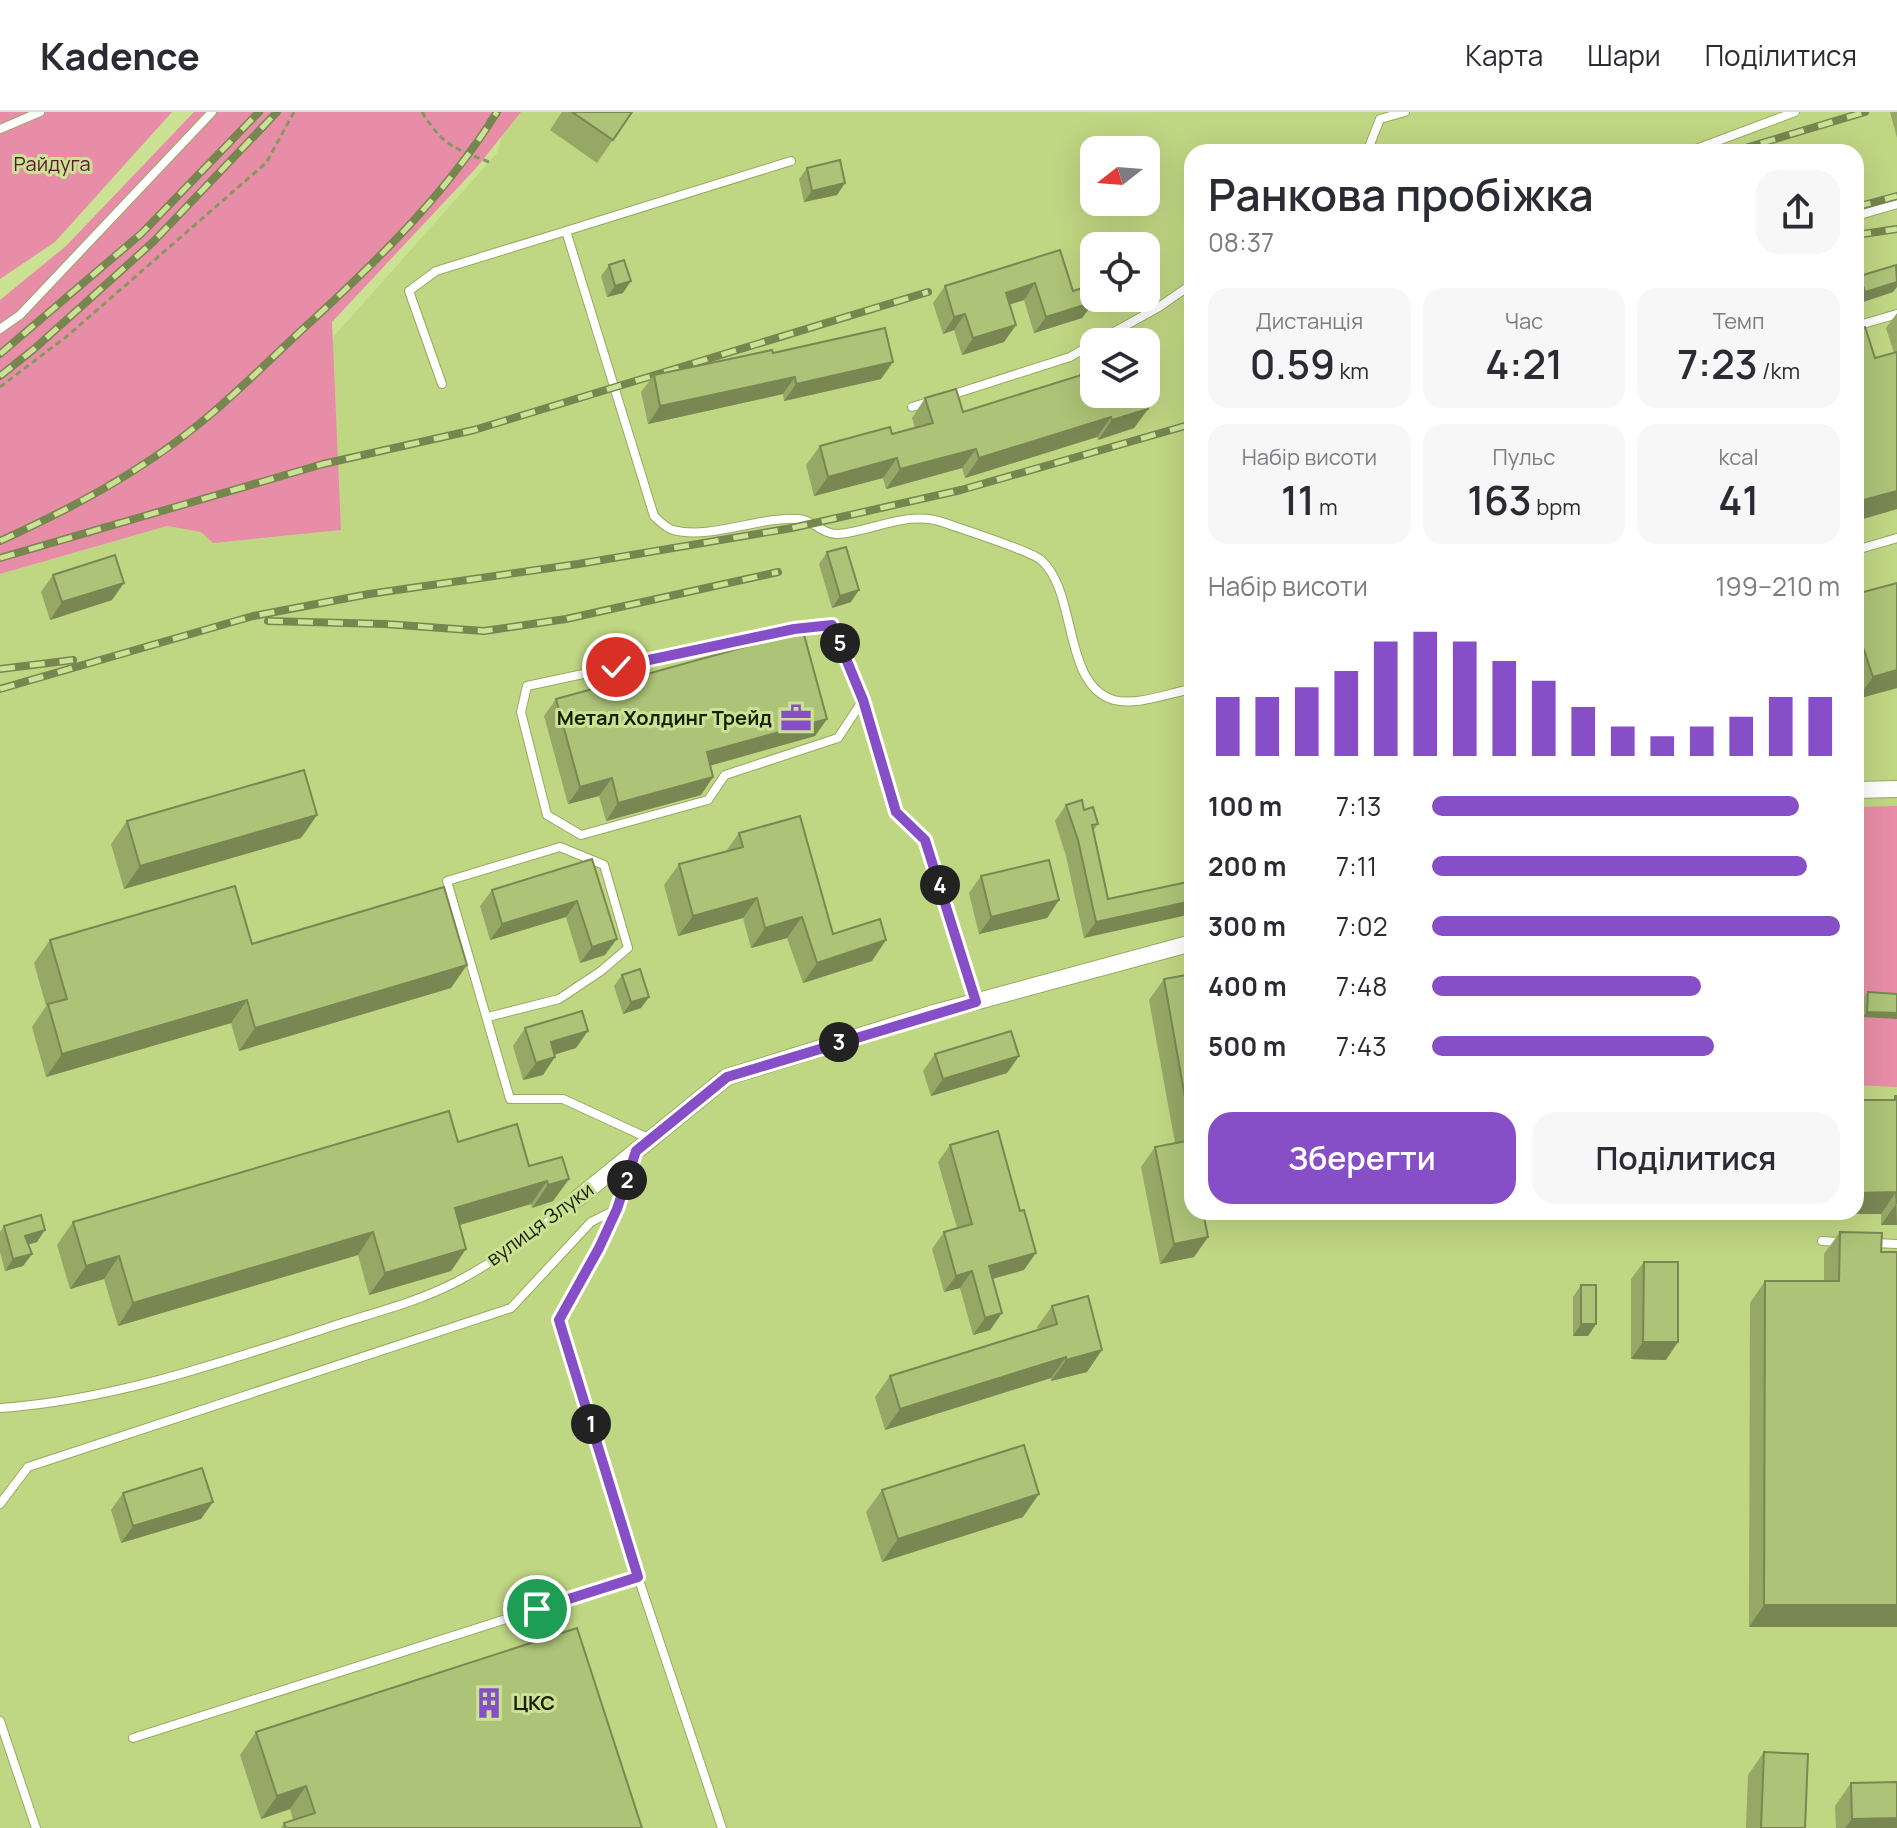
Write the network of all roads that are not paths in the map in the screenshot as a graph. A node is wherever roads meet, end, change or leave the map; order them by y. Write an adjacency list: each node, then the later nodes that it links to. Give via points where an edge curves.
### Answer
1 (40, 112): 5 (lane)
2 (212, 112): 16 (lane, via 20,315)
3 (1405, 112): 6 (lane, via 1380,119)
4 (1795, 112): 7 (lane)
5 (0, 129)
6 (1370, 144)
7 (1709, 144)
8 (791, 161): 11 (lane)
9 (1897, 204): 10 (lane)
10 (1864, 214)
11 (564, 230): 18 (lane, via 436,271 409,291); 22 (lane, via 654,516 669,529 690,532 802,519 836,534 906,519 936,520 1040,559 1057,581 1080,663 1094,688 1114,700)
12 (1184, 290): 15 (lane)
13 (1897, 314): 14 (lane)
14 (1864, 324)
15 (1122, 328)
16 (0, 329)
17 (1080, 351): 19 (lane)
18 (442, 384)
19 (912, 407)
20 (1897, 538): 21 (lane)
21 (1864, 548)
22 (1184, 690)
23 (863, 700): 23 (lane, via 838,738 725,775 708,800 581,835 547,815 521,712 527,686 832,625); 27 (lane, via 896,812 925,840)
24 (1897, 789): 25 (street)
25 (1864, 790)
26 (1184, 945): 27 (street, вулиця Злуки)
27 (976, 1002): 29 (street, вулиця Злуки, via 727,1077)
28 (488, 1017): 28 (lane, via 559,999 628,948 604,865 560,847 447,881); 29 (lane, via 510,1099 563,1099)
29 (650, 1139): 30 (street, вулиця Злуки)
30 (636, 1151): 31 (street, вулиця Злуки); 32 (lane)
31 (577, 1199): 37 (lane, вулиця Злуки, via 505,1254 423,1296 106,1394)
32 (617, 1209): 38 (lane, via 591,1222 511,1308 28,1467); 39 (lane, via 559,1320)
33 (1822, 1241): 34 (lane)
34 (1852, 1242)
35 (1867, 1243): 36 (lane)
36 (1897, 1244)
37 (0, 1408)
38 (0, 1504)
39 (638, 1577): 41 (lane); 43 (lane)
40 (0, 1721): 42 (lane)
41 (133, 1738)
42 (36, 1828)
43 (722, 1828)

